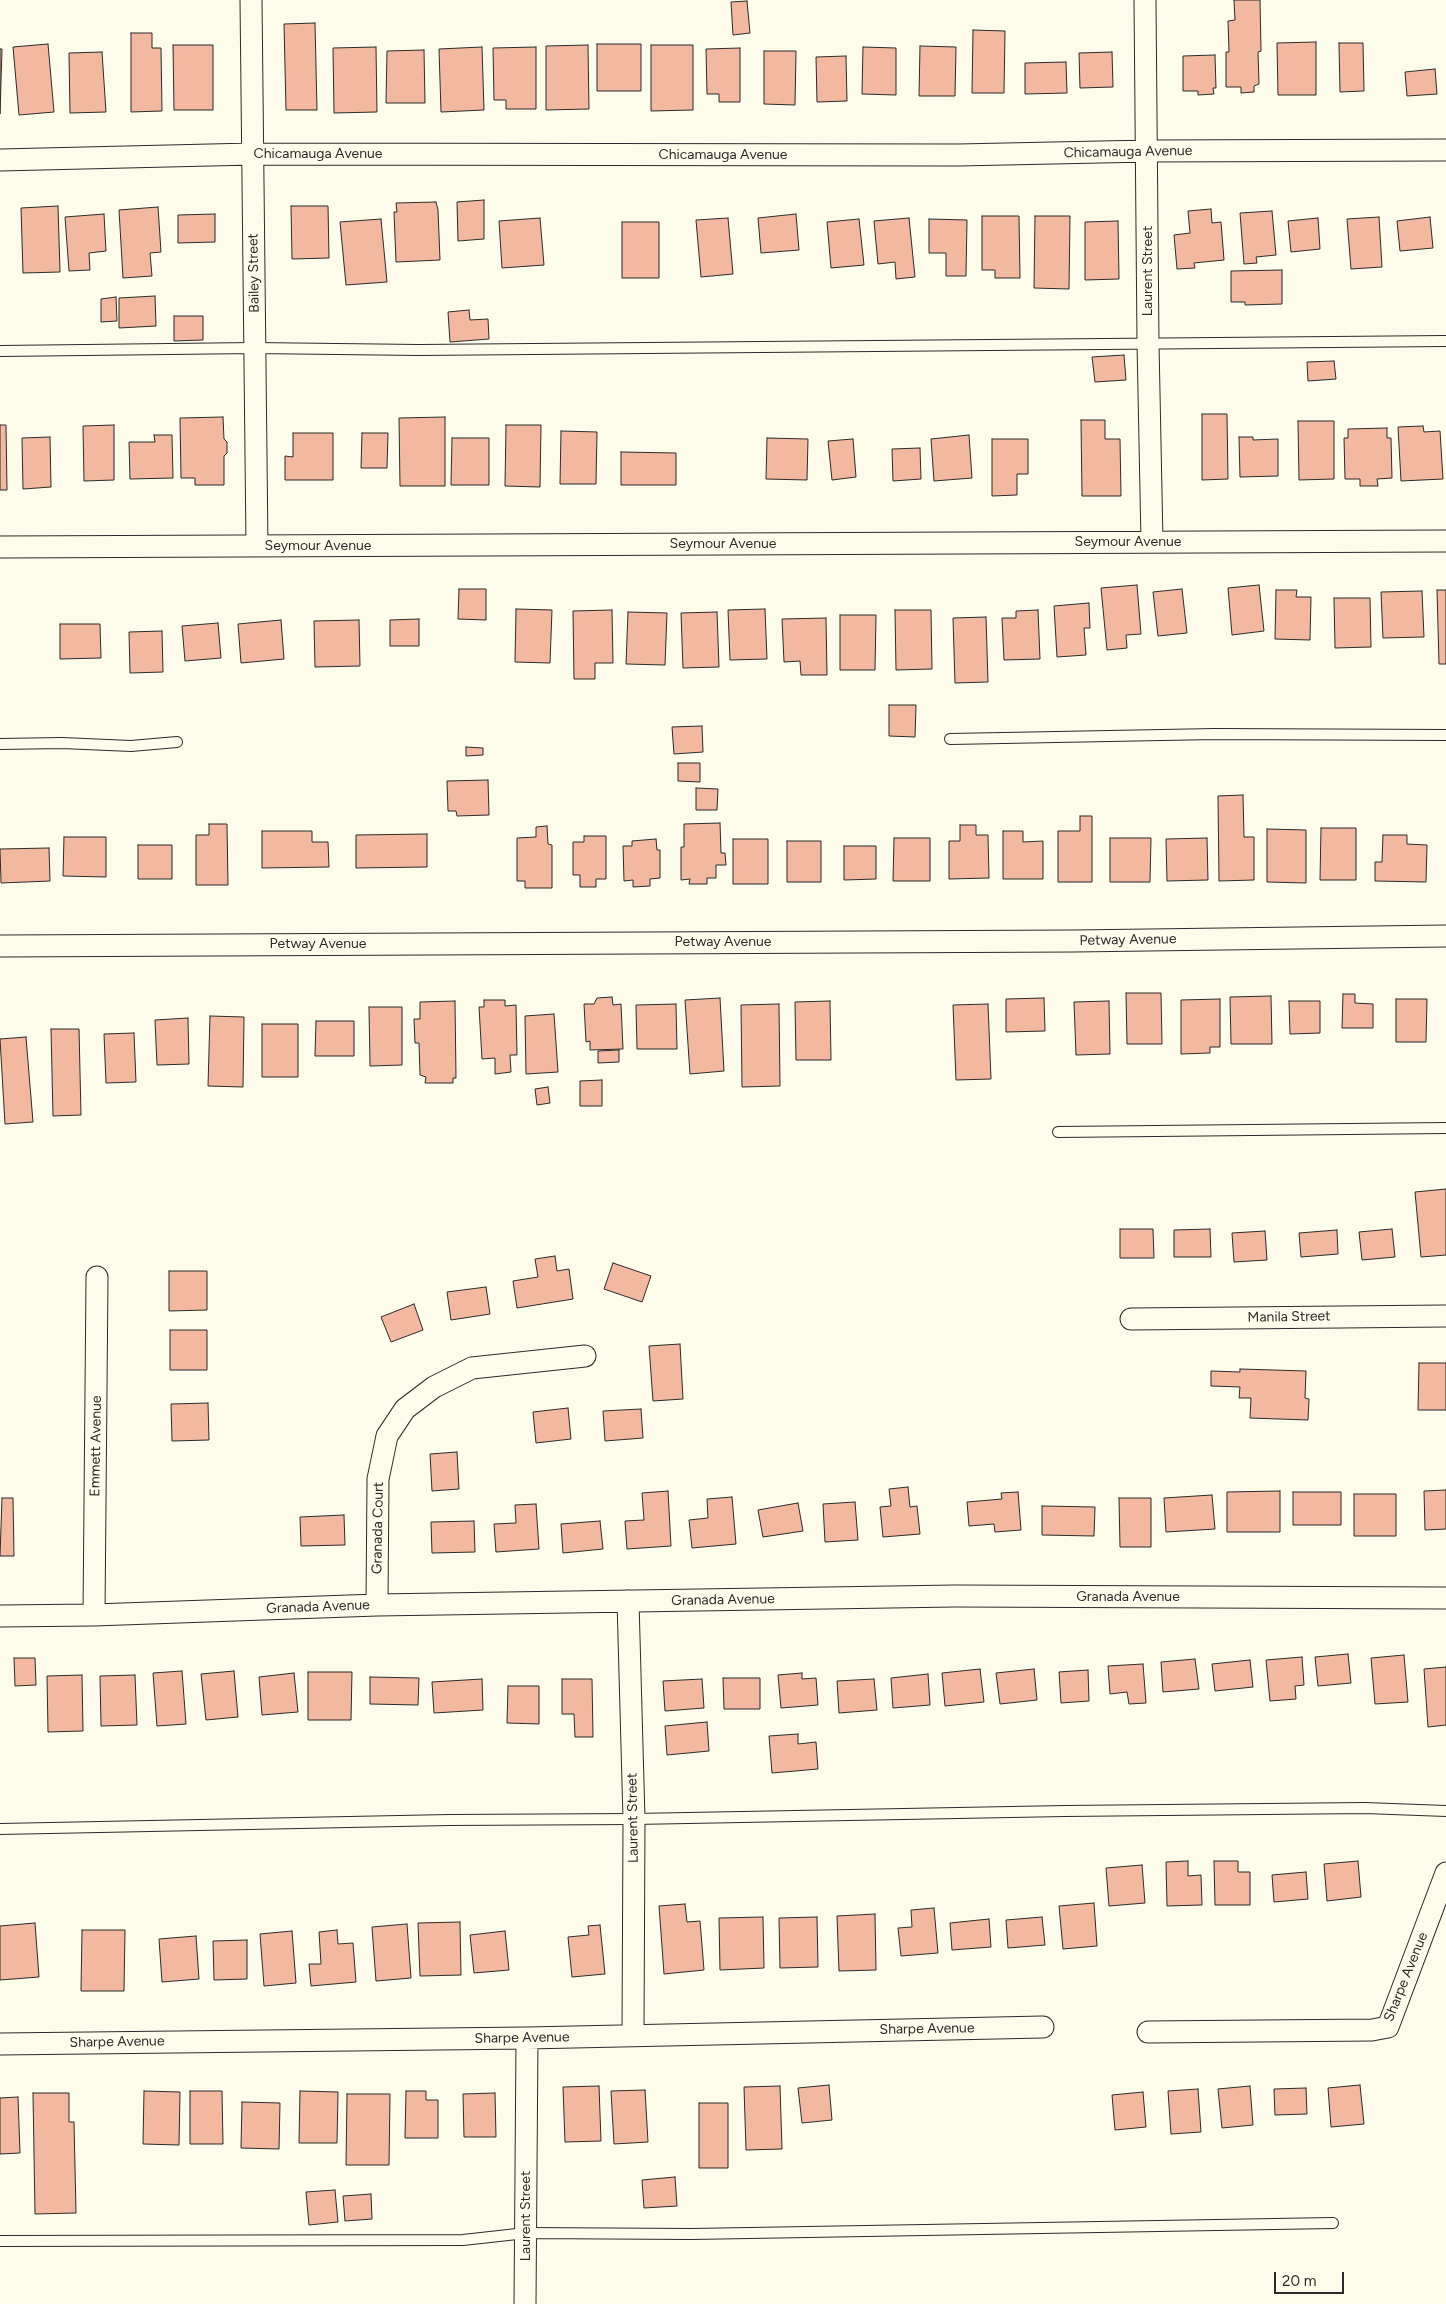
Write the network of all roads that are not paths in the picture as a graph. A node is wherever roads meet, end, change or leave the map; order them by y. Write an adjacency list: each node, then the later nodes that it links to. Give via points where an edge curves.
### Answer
1 (251, 0): 5 (street, Bailey Street)
2 (1146, 0): 4 (street, Laurent Street)
3 (1446, 150): 4 (street, Chicamauga Avenue)
4 (1148, 151): 5 (street, Chicamauga Avenue, via 958,155); 8 (street, Laurent Street)
5 (252, 154): 6 (street, Chicamauga Avenue); 9 (street, Bailey Street)
6 (0, 160)
7 (1446, 341): 8 (lane)
8 (1148, 343): 9 (lane, via 419,350); 12 (street, Laurent Street)
9 (254, 348): 10 (lane); 13 (street, Bailey Street)
10 (0, 351)
11 (1446, 541): 12 (street, Seymour Avenue)
12 (1152, 542): 13 (street, Seymour Avenue)
13 (257, 546): 14 (street, Seymour Avenue)
14 (0, 547)
15 (1446, 734): 16 (lane)
16 (950, 739)
17 (176, 742): 18 (lane, via 131,746)
18 (0, 744)
19 (1446, 936): 20 (street, Petway Avenue)
20 (0, 946)
21 (1446, 1128): 22 (lane)
22 (1058, 1132)
23 (97, 1277): 30 (street, Emmett Avenue)
24 (1446, 1316): 25 (street, Manila Street)
25 (1131, 1319)
26 (585, 1356): 29 (street, Granada Court, via 472,1368 434,1387 404,1409 387,1436 378,1479)
27 (1446, 1598): 28 (street, Granada Avenue, via 955,1596)
28 (628, 1601): 29 (street, Granada Avenue); 33 (street, Laurent Street)
29 (377, 1605): 30 (street, Granada Avenue)
30 (94, 1615): 31 (street, Granada Avenue)
31 (0, 1616)
32 (1446, 1811): 33 (lane, via 1336,1808)
33 (634, 1819): 34 (lane); 38 (street, Laurent Street)
34 (0, 1829)
35 (1446, 1873): 37 (street, Sharpe Avenue, via 1388,2027 1372,2030)
36 (1043, 2027): 38 (street, Sharpe Avenue)
37 (1148, 2032)
38 (633, 2035): 39 (street, Sharpe Avenue)
39 (527, 2038): 40 (street, Sharpe Avenue); 42 (street, Laurent Street)
40 (0, 2044)
41 (1333, 2223): 42 (lane)
42 (526, 2234): 43 (lane, via 463,2240); 44 (street, Laurent Street)
43 (0, 2241)
44 (526, 2304)

